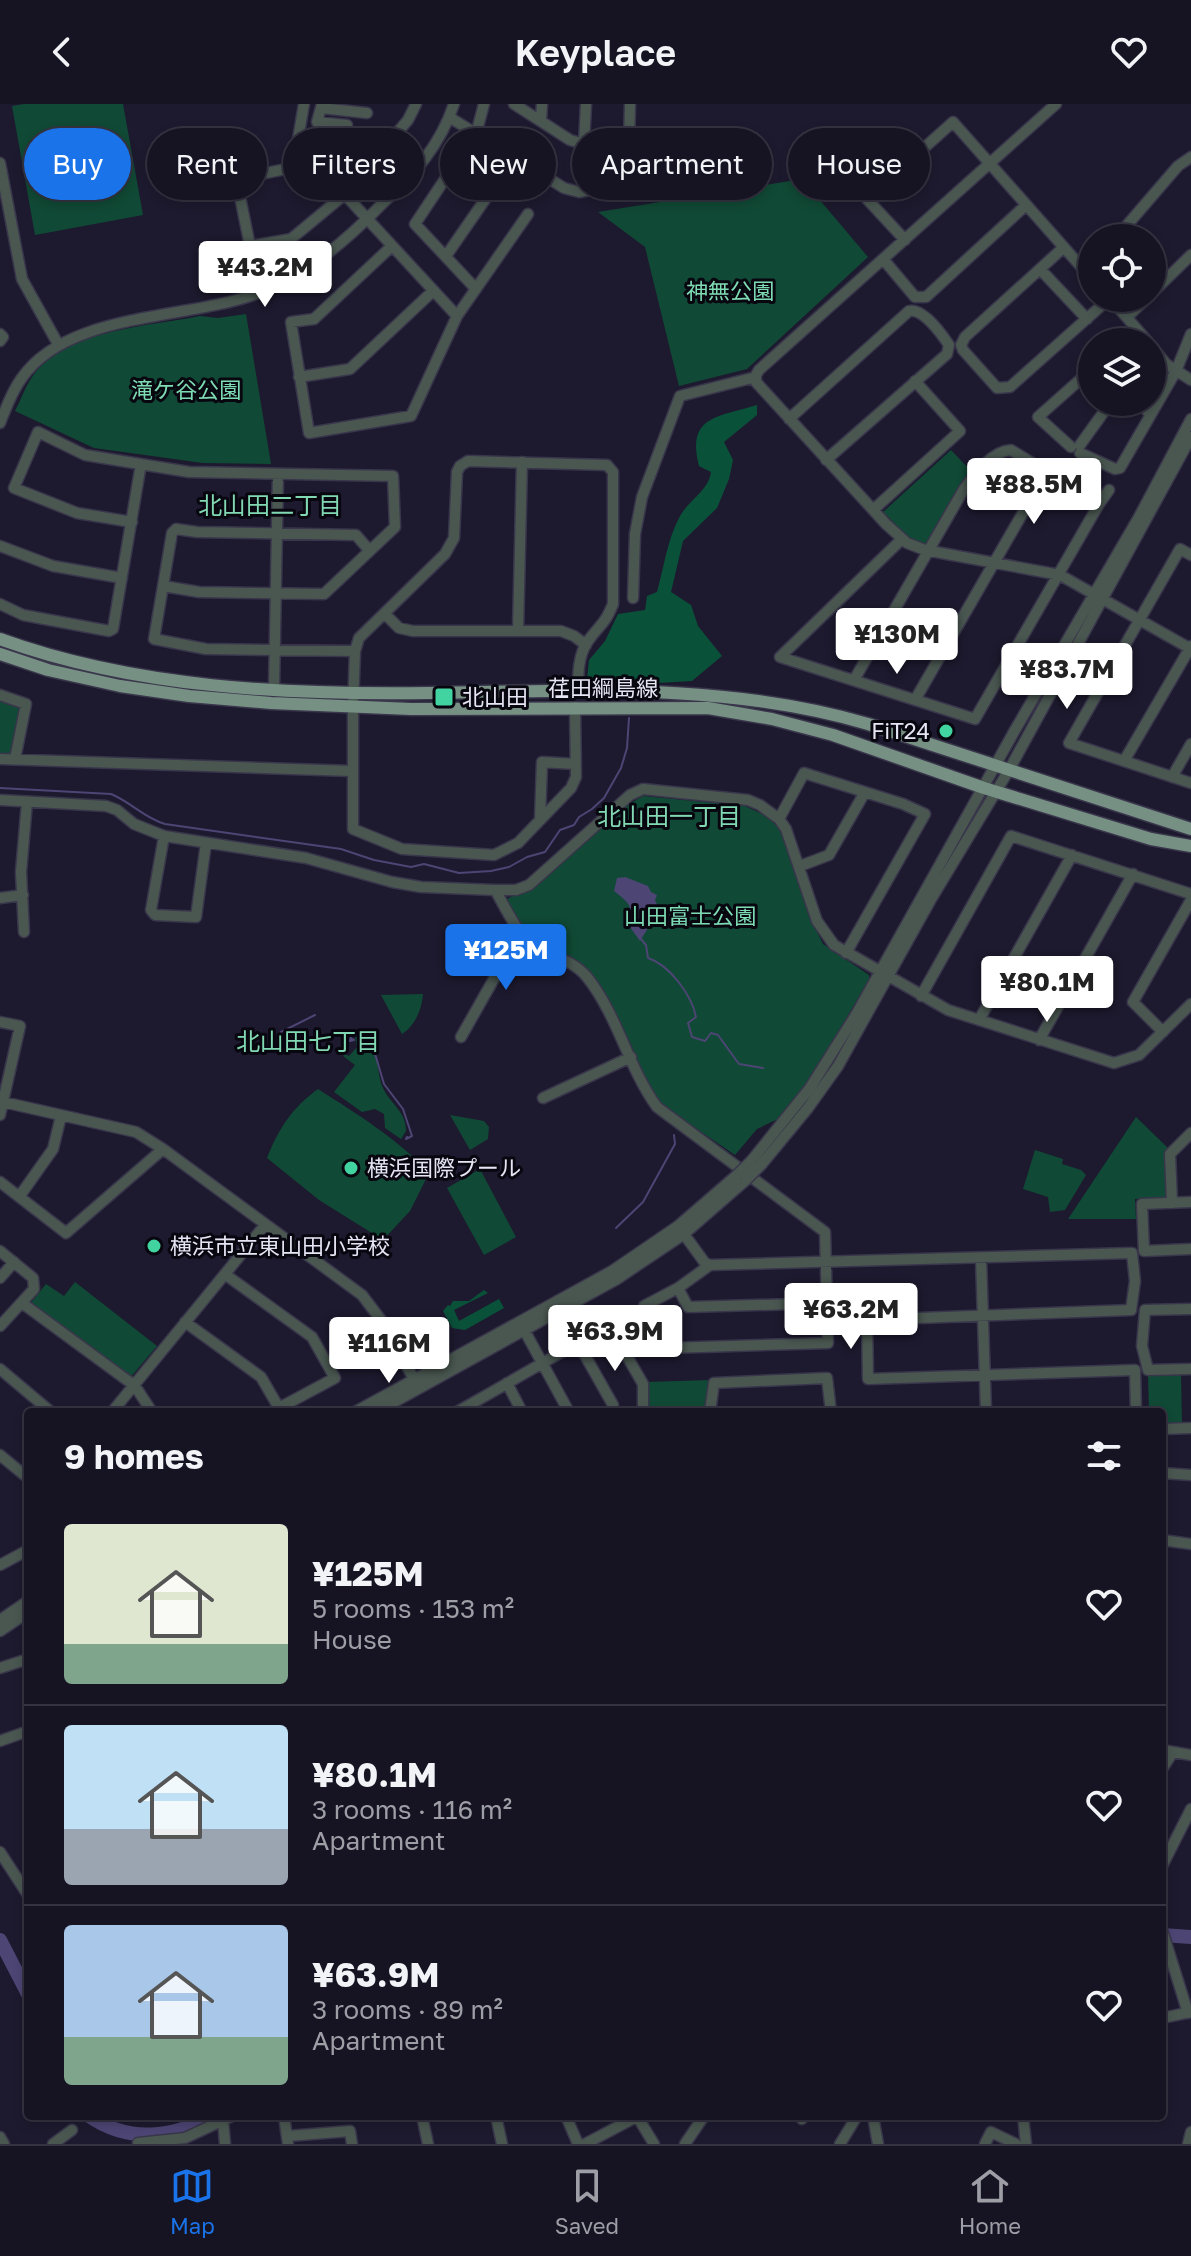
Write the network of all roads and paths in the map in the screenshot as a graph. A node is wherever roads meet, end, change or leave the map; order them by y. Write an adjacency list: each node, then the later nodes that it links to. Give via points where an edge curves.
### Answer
1 (304, 104): 15 (street)
2 (416, 104): 16 (street)
3 (454, 104): 12 (street)
4 (484, 104): 18 (street)
5 (514, 104): 13 (street)
6 (542, 104): 13 (street)
7 (586, 104): 19 (street)
8 (630, 104): 20 (street)
9 (1056, 104): 23 (street)
10 (322, 106): 11 (street); 14 (street, via 317,122)
11 (367, 113)
12 (449, 117): 17 (street); 32 (street, via 419,169)
13 (541, 120): 21 (street)
14 (347, 125)
15 (300, 128)
16 (401, 128)
17 (466, 128)
18 (478, 128)
19 (585, 128)
20 (629, 128)
21 (572, 141)
22 (1191, 157): 33 (street)
23 (989, 164): 30 (street); 34 (street); 34 (street, via 953,122 899,170 867,199)
24 (1, 170): 55 (street, via 22,279)
25 (283, 170): 27 (street, via 237,182 250,246 291,239)
26 (440, 186): 38 (street, via 415,224)
27 (338, 200)
28 (349, 200): 32 (street)
29 (485, 200): 38 (street)
30 (1025, 206): 36 (street); 39 (street, via 926,297 915,297)
31 (528, 214): 43 (street)
32 (367, 220): 35 (street); 55 (street, via 303,271 258,293)
33 (1128, 224)
34 (905, 240): 39 (street)
35 (392, 246): 44 (street); 58 (street, via 314,319 291,322)
36 (1063, 248): 40 (street); 41 (street)
37 (1191, 255): 42 (street)
38 (446, 256): 43 (street)
39 (883, 259): 59 (street)
40 (1078, 264)
41 (1040, 269): 50 (street); 50 (street, via 961,345 997,388 1010,387)
42 (1166, 279)
43 (476, 289): 48 (street)
44 (433, 291): 48 (street); 58 (street, via 350,369)
45 (1095, 312): 50 (street)
46 (1123, 312): 49 (street)
47 (1132, 312): 49 (street)
48 (457, 316): 58 (street, via 411,416 309,433)
49 (1127, 317): 51 (street)
50 (1087, 319)
51 (1135, 327)
52 (0, 334): 54 (street)
53 (1191, 334): 57 (street)
54 (0, 341)
55 (58, 344): 68 (street, via 21,378)
56 (1166, 364): 57 (street)
57 (1176, 371): 60 (street); 63 (street)
58 (299, 377)
59 (756, 377): 66 (street); 91 (street, via 680,396 642,497)
60 (1191, 380)
61 (915, 381): 66 (street, via 949,345 915,310); 71 (street); 78 (street, via 960,431)
62 (1078, 381): 70 (street, via 1038,417)
63 (1166, 388)
64 (1101, 416): 70 (street)
65 (1149, 416): 70 (street, via 1120,468)
66 (789, 419): 71 (street)
67 (1191, 419): 92 (street)
68 (0, 423)
69 (1191, 437): 92 (street)
70 (1077, 448)
71 (826, 460): 78 (street)
72 (522, 462): 94 (street, via 468,461 460,466 454,538 445,554); 96 (street); 98 (street, via 607,465 613,472 613,604 606,623)
73 (141, 464): 75 (street, via 189,472); 79 (street); 79 (street, via 85,455 38,432 14,488 77,513)
74 (1047, 471): 77 (street); 84 (street, via 1011,450 998,453 974,475); 86 (street)
75 (278, 474): 80 (street); 83 (street, via 393,476 395,527)
76 (1109, 490): 77 (street)
77 (1099, 504): 87 (street)
78 (873, 510): 81 (street)
79 (132, 522): 88 (street)
80 (277, 534): 83 (street, via 356,535); 89 (street, via 176,529); 90 (street)
81 (902, 539): 84 (street); 103 (street, via 780,657)
82 (0, 546): 88 (street, via 53,566)
83 (369, 550): 90 (street, via 324,594)
84 (928, 550): 86 (street); 103 (street)
85 (1191, 555): 95 (street, via 1180,549)
86 (992, 563): 87 (street); 108 (street)
87 (1060, 575): 92 (street); 108 (street, via 975,719)
88 (122, 578): 93 (street, via 109,631 23,615)
89 (163, 586): 90 (street); 100 (street, via 154,639 206,649)
90 (276, 594): 100 (street)
91 (633, 598)
92 (1098, 598): 95 (street); 116 (street)
93 (0, 604)
94 (385, 614): 96 (street, via 399,628 413,631); 101 (street, via 359,638)
95 (1140, 620): 99 (street); 114 (street, via 1069,743)
96 (518, 631): 98 (street, via 561,631)
97 (0, 639): 104 (main road, 荏田綱島線, via 118,672)
98 (586, 645): 106 (street)
99 (1190, 648): 114 (street)
100 (275, 651): 101 (street); 104 (street)
101 (355, 651): 105 (street)
102 (0, 654): 109 (main road, 荏田綱島線, via 120,686 189,696)
103 (854, 680): 108 (street)
104 (274, 689): 105 (main road, 荏田綱島線)
105 (353, 691): 106 (main road, 荏田綱島線); 109 (street)
106 (578, 691): 116 (main road, 荏田綱島線, via 704,695 836,714)
107 (0, 695): 113 (street, via 26,704)
108 (915, 700)
109 (353, 706): 110 (main road, 荏田綱島線); 117 (street)
110 (575, 707): 115 (street); 120 (main road, 荏田綱島線, via 708,708 772,719)
111 (1191, 744): 118 (street)
112 (0, 759): 113 (street)
113 (15, 759): 117 (street)
114 (1124, 761): 118 (street)
115 (575, 764): 125 (street, via 569,793); 125 (street, via 542,762)
116 (1003, 768): 120 (street); 126 (main road, 荏田綱島線)
117 (352, 771): 125 (street, via 353,829 402,849 494,855 518,843)
118 (1172, 777): 119 (street)
119 (1191, 783)
120 (990, 788): 129 (main road, 荏田綱島線, via 1151,839); 141 (street)
121 (865, 792): 124 (street, via 804,773); 131 (street, via 829,855); 140 (street, via 925,814)
122 (0, 800): 123 (street)
123 (27, 802): 127 (street, via 106,806); 135 (street)
124 (779, 819): 131 (street); 133 (street, via 748,800 643,789 529,885)
125 (540, 820)
126 (1191, 829)
127 (164, 836): 128 (street); 128 (street, via 151,910 155,915 196,917)
128 (206, 843): 133 (street, via 306,858 421,887)
129 (1191, 846)
130 (1072, 855): 132 (street); 142 (street, via 1011,836); 144 (street)
131 (800, 866): 140 (street, via 817,921)
132 (1133, 874): 134 (street); 148 (street)
133 (495, 890): 138 (street)
134 (1191, 894)
135 (23, 895): 136 (street); 139 (street)
136 (0, 898)
137 (1191, 900): 146 (street, via 1133,1002)
138 (521, 931): 147 (street); 149 (street, via 532,944 585,975)
139 (24, 932)
140 (846, 953): 141 (street)
141 (884, 975): 142 (street); 161 (street, bridge, via 838,1066 808,1108)
142 (921, 996): 144 (street)
143 (1191, 1004): 146 (street)
144 (979, 1020): 148 (street)
145 (0, 1022): 151 (street, via 20,1026)
146 (1163, 1032): 148 (street, via 1139,1055 1114,1063)
147 (461, 1037)
148 (1039, 1040)
149 (631, 1057): 150 (street); 165 (street, via 657,1107 825,1232)
150 (543, 1098)
151 (3, 1102): 152 (street); 153 (street)
152 (0, 1115)
153 (61, 1116): 155 (street, via 136,1132); 157 (street, via 53,1149)
154 (1191, 1133): 159 (street, via 1170,1154)
155 (163, 1149): 157 (street, via 66,1233); 160 (street)
156 (0, 1182): 157 (street)
157 (19, 1197)
158 (1191, 1202): 159 (street)
159 (1172, 1203): 162 (street, via 1142,1204 1144,1251)
160 (265, 1225): 168 (street); 184 (street, via 362,1295)
161 (681, 1230): 167 (street); 176 (street, via 617,1279)
162 (1191, 1249)
163 (0, 1251): 166 (street)
164 (981, 1258): 165 (street); 174 (street); 174 (street, via 1132,1253 1135,1281 1131,1310)
165 (828, 1261): 167 (street); 172 (street)
166 (14, 1262): 169 (street); 171 (street, via 33,1278 34,1289)
167 (710, 1265): 170 (street)
168 (226, 1275): 175 (street); 175 (street, via 312,1337 335,1378 279,1408 261,1377)
169 (0, 1278)
170 (678, 1288): 172 (street, via 688,1307); 172 (street, via 644,1306 668,1348 828,1343)
171 (22, 1303): 177 (street); 185 (street)
172 (828, 1303)
173 (1191, 1309): 181 (street, via 1145,1310 1142,1346 1148,1370)
174 (982, 1316): 182 (street); 182 (street, via 867,1320 868,1379)
175 (185, 1322): 185 (street)
176 (522, 1325): 179 (street); 184 (street)
177 (0, 1326)
178 (578, 1343): 179 (street); 194 (street); 195 (street, via 609,1325 643,1384)
179 (542, 1363): 183 (street); 193 (street)
180 (0, 1369): 186 (street)
181 (1191, 1369)
182 (984, 1375): 198 (street); 199 (street, via 1135,1370)
183 (507, 1383): 191 (street); 192 (street)
184 (417, 1384): 189 (street); 190 (street)
185 (135, 1386): 187 (street); 188 (street)
186 (46, 1408)
187 (116, 1408)
188 (149, 1408)
189 (364, 1408)
190 (382, 1408)
191 (475, 1408)
192 (520, 1408)
193 (567, 1408)
194 (613, 1408)
195 (643, 1408)
196 (711, 1408): 197 (street, via 714,1383 827,1378)
197 (831, 1408)
198 (986, 1408)
199 (1136, 1408)
200 (1191, 1428): 201 (street)
201 (1166, 1429)
202 (0, 1455): 204 (street)
203 (1166, 1473): 205 (street)
204 (24, 1475)
205 (1191, 1475)
206 (1166, 1541): 207 (street)
207 (1191, 1544)
208 (24, 1552): 209 (street)
209 (0, 1565)
210 (24, 1604): 212 (street)
211 (24, 1615): 213 (street)
212 (0, 1620)
213 (0, 1631)
214 (24, 1660): 215 (street)
215 (0, 1668)
216 (24, 1732): 217 (street)
217 (0, 1741)
218 (1168, 1751): 219 (street)
219 (1191, 1755)
220 (1191, 1809): 222 (street)
221 (0, 1852): 223 (street)
222 (1166, 1858)
223 (24, 1889)
224 (1166, 1943): 225 (street)
225 (1190, 2012): 226 (street)
226 (1166, 2017)
227 (224, 2120): 245 (street, via 185,2138)
228 (228, 2120): 246 (street)
229 (285, 2120): 242 (street)
230 (423, 2120): 248 (street)
231 (497, 2120): 249 (street)
232 (568, 2120): 250 (street)
233 (630, 2120): 251 (street)
234 (640, 2120): 252 (street)
235 (701, 2120): 253 (street)
236 (855, 2120): 254 (street)
237 (874, 2120): 255 (street)
238 (1023, 2120): 258 (street)
239 (72, 2130): 244 (street)
240 (1191, 2132): 259 (street)
241 (0, 2137): 243 (street)
242 (288, 2140): 247 (street, via 350,2131)
243 (4, 2144)
244 (53, 2144)
245 (139, 2144)
246 (225, 2144)
247 (352, 2144)
248 (428, 2144)
249 (502, 2144)
250 (578, 2144)
251 (585, 2144)
252 (654, 2144)
253 (685, 2144)
254 (840, 2144)
255 (878, 2144)
256 (985, 2144): 257 (street, via 991,2132)
257 (1016, 2144)
258 (1026, 2144)
259 (1188, 2144)

